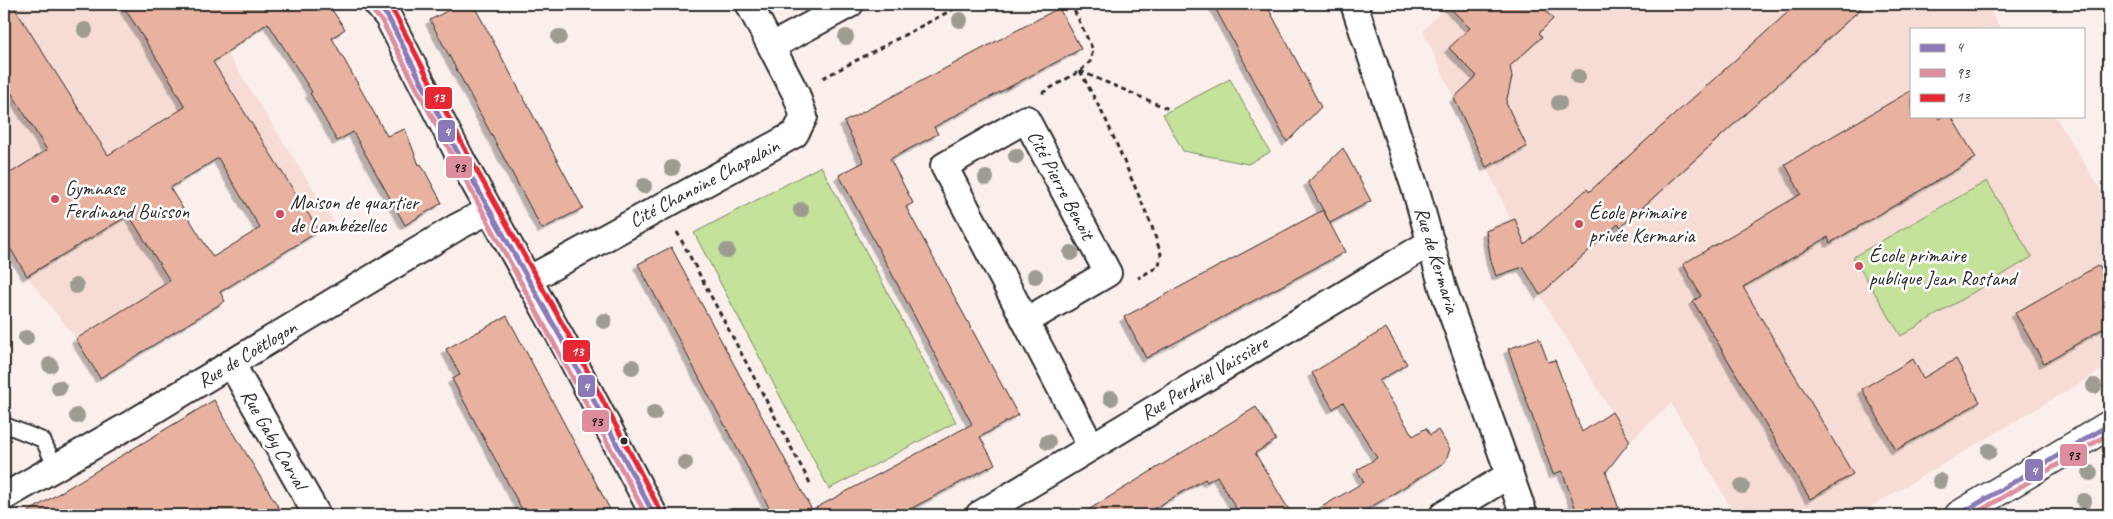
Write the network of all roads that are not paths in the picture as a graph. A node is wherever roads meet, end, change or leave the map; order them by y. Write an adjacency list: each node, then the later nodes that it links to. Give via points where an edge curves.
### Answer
1 (377, 4): 6 (street, via 388,17)
2 (749, 4): 5 (street, Cité Chanoine Chapalain)
3 (850, 4): 5 (street)
4 (1354, 4): 7 (street, Rue de Kermaria)
5 (772, 46): 8 (street, Cité Chanoine Chapalain, via 804,117 794,134)
6 (490, 210): 8 (street); 10 (street, Rue de Coëtlogon)
7 (1431, 242): 13 (street, Rue Perdriel Vaissière); 15 (street, Rue de Kermaria, via 1443,288)
8 (528, 280): 18 (street)
9 (1026, 321): 9 (street, Cité Pierre Benoit, via 944,166 1026,119 1108,273); 13 (street, Cité Pierre Benoit)
10 (232, 363): 14 (street, Rue de Coëtlogon); 17 (street, Rue Gaby Carval)
11 (4, 423): 14 (lane, via 43,440)
12 (2109, 425): 22 (main road)
13 (1092, 446): 19 (street, Rue Perdriel Vaissière)
14 (55, 466): 16 (street, Rue de Coëtlogon)
15 (1509, 475): 20 (street); 21 (street, Rue de Kermaria)
16 (4, 497)
17 (317, 515)
18 (654, 515)
19 (979, 515)
20 (1442, 515)
21 (1524, 515)
22 (1959, 515)

